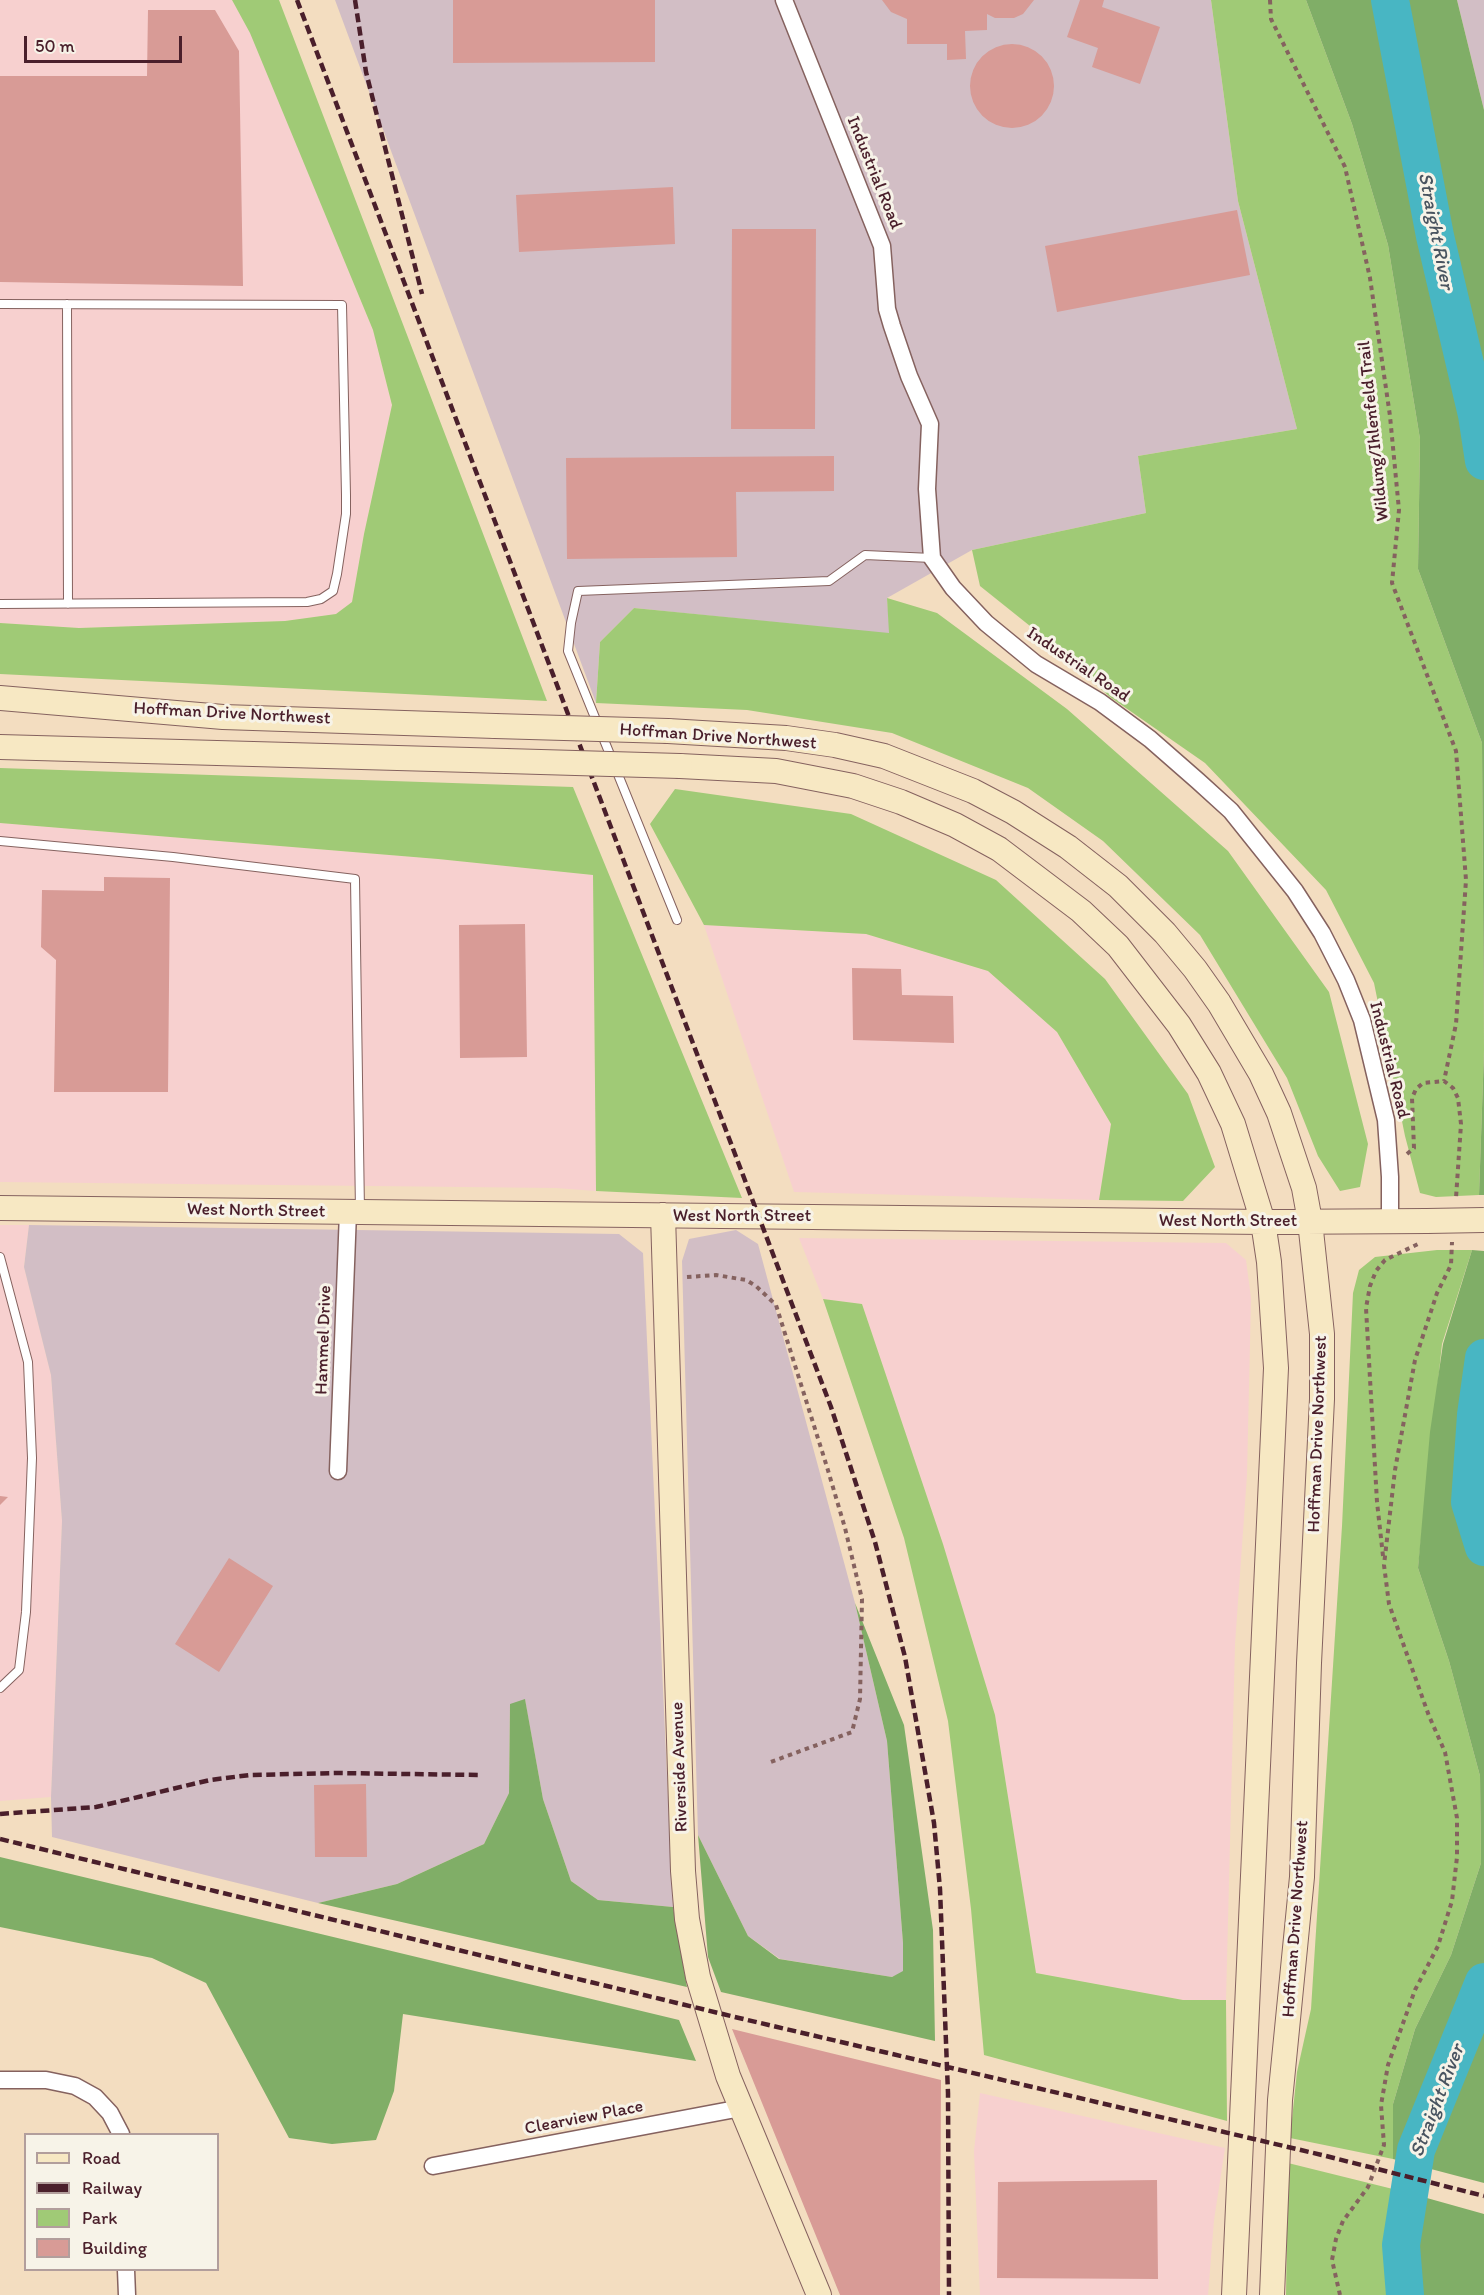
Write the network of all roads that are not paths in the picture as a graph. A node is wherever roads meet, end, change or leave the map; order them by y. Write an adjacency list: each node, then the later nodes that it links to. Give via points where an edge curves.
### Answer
1 (784, 0): 4 (street, Industrial Road, via 882,246 887,309 930,424 927,489)
2 (0, 304): 3 (lane)
3 (67, 304): 6 (lane); 6 (lane, via 342,305 346,495 333,591 321,600)
4 (932, 558): 10 (lane, via 865,555 829,581 578,591 568,651); 16 (street, Industrial Road, via 953,588 986,623 1036,664 1100,702 1150,739 1231,811 1295,891 1322,933 1362,1020 1386,1120)
5 (0, 604): 6 (lane)
6 (68, 604)
7 (0, 698): 15 (main road, Hoffman Drive Northwest, bridge, via 224,717 786,738 884,756 973,791 1068,847 1118,886 1195,969 1261,1074 1279,1113 1304,1188)
8 (0, 747): 17 (main road, Hoffman Drive Northwest, bridge, via 776,771 815,777 901,802 999,849 1081,910 1118,946 1179,1025 1209,1073 1233,1124)
9 (0, 841): 12 (lane, via 355,879)
10 (677, 920)
11 (0, 1208): 12 (main road, West North Street)
12 (354, 1212): 13 (main road, West North Street); 19 (street, Hammel Drive)
13 (663, 1215): 17 (main road, West North Street); 22 (main road, Riverside Avenue, via 687,1919 698,1977)
14 (1484, 1220): 16 (main road, West North Street, bridge)
15 (1310, 1221): 16 (main road, West North Street); 17 (main road, West North Street); 29 (main road, Hoffman Drive Northwest, via 1322,1334 1322,1399 1302,1877 1280,2100)
16 (1390, 1221)
17 (1263, 1222): 28 (main road, Hoffman Drive Northwest, via 1275,1368)
18 (0, 1257): 20 (lane, via 28,1362 32,1458 26,1612 19,1670)
19 (338, 1471)
20 (0, 1689)
21 (0, 2080): 23 (street, via 46,2080 75,2086 95,2097 110,2113)
22 (741, 2108): 24 (street, Clearview Place); 27 (main road, Riverside Avenue)
23 (120, 2133)
24 (434, 2166)
25 (126, 2271): 26 (street)
26 (127, 2295)
27 (819, 2295)
28 (1234, 2295)
29 (1272, 2295)

